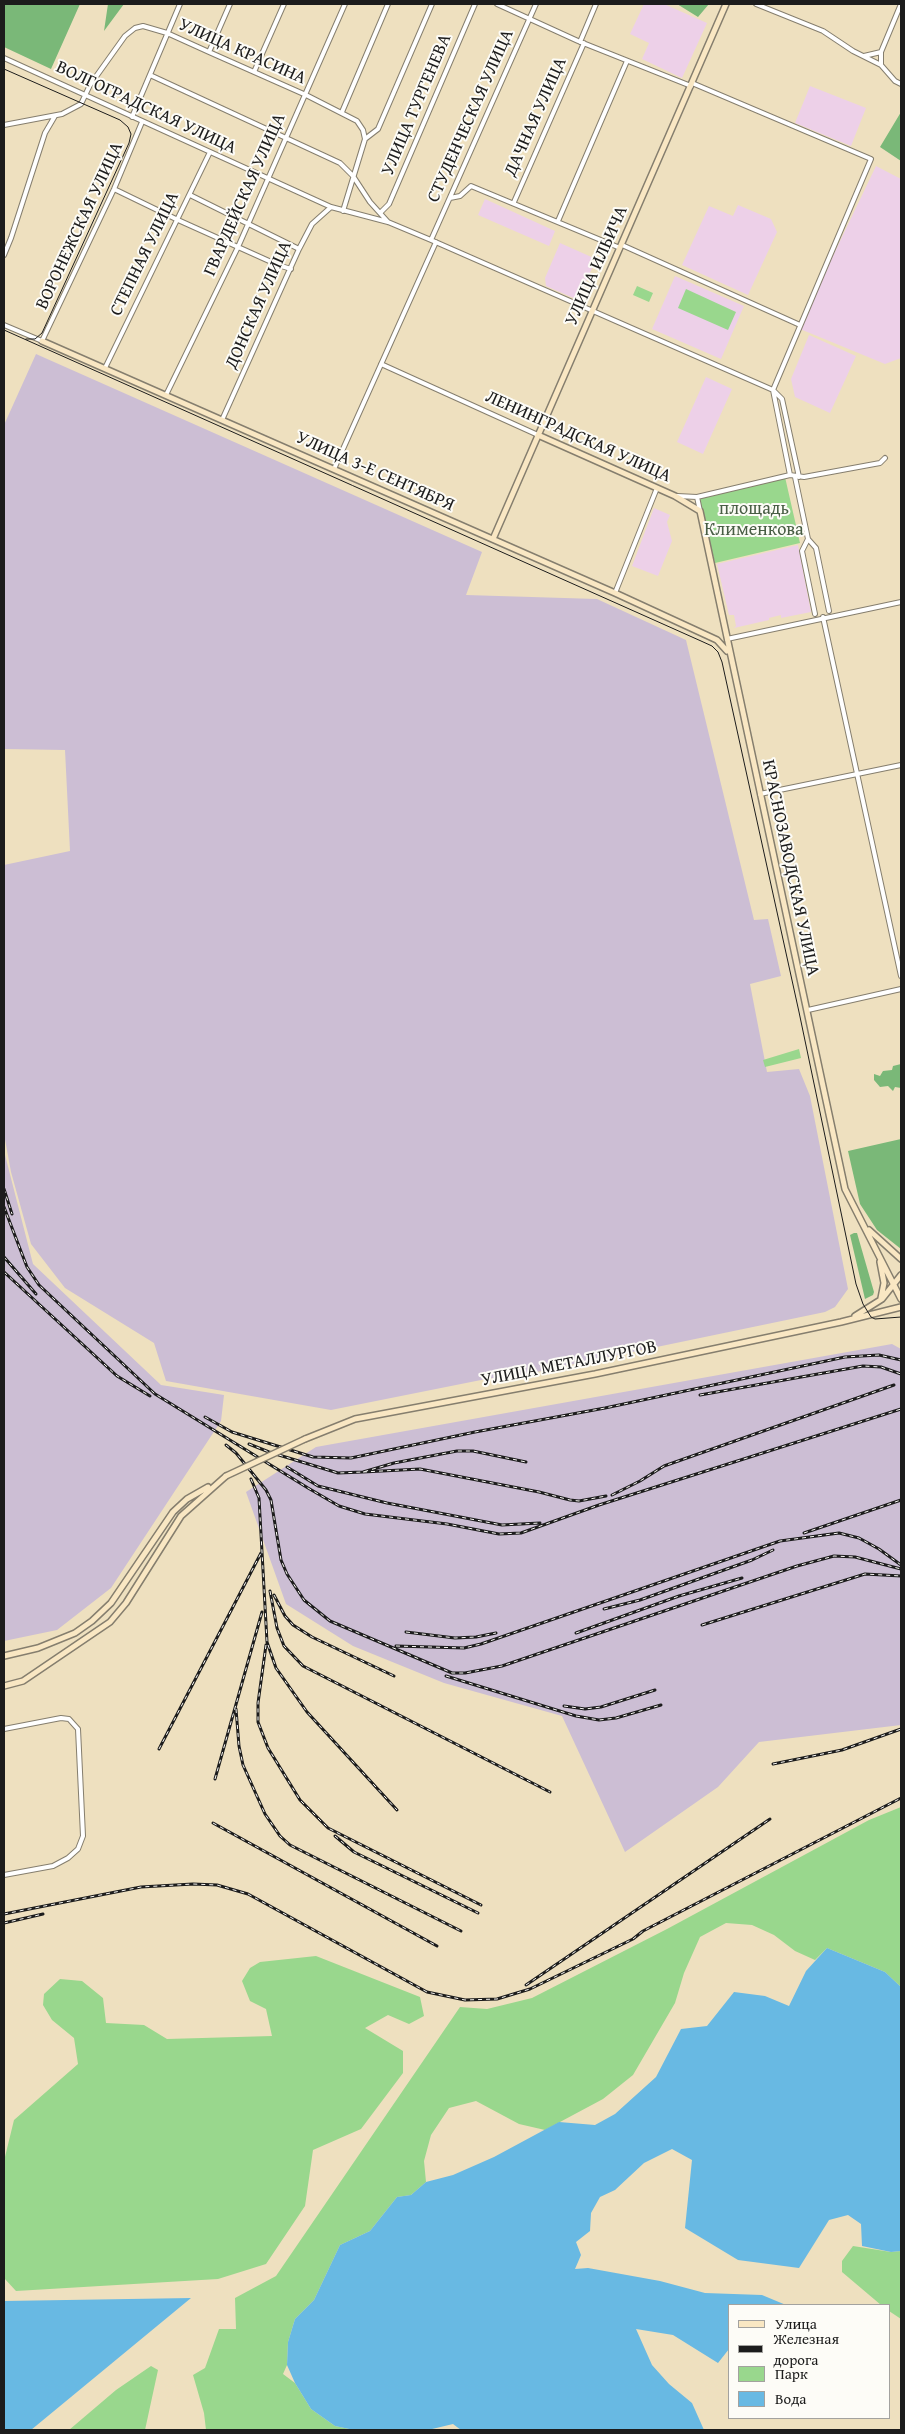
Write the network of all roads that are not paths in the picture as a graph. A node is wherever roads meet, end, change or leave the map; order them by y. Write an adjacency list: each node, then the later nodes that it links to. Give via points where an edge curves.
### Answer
1 (180, 4): 15 (street)
2 (230, 4): 17 (street)
3 (284, 4): 23 (street)
4 (345, 4): 28 (street, ГВАРДЕЙСКАЯ УЛИЦА)
5 (388, 4): 29 (street)
6 (432, 4): 35 (street, via 378,128)
7 (474, 4): 45 (street, УЛИЦА ТУРГЕНЕВА, via 389,204)
8 (497, 4): 14 (street)
9 (536, 4): 14 (street, СТУДЕНЧЕСКАЯ УЛИЦА)
10 (596, 4): 16 (street, ДАЧНАЯ УЛИЦА)
11 (726, 4): 25 (street, УЛИЦА ИЛЬИЧА)
12 (756, 4): 19 (street, via 823,30)
13 (901, 4): 18 (street)
14 (529, 19): 16 (street); 41 (street, СТУДЕНЧЕСКАЯ УЛИЦА)
15 (168, 33): 17 (street, УЛИЦА КРАСИНА); 24 (street); 27 (street, УЛИЦА КРАСИНА, via 143,26 130,31)
16 (582, 43): 21 (street); 42 (street, ДАЧНАЯ УЛИЦА)
17 (210, 52): 23 (street, УЛИЦА КРАСИНА)
18 (881, 52): 19 (street); 22 (street)
19 (863, 56): 22 (street)
20 (4, 58): 27 (street, ВОЛГОГРАДСКАЯ УЛИЦА)
21 (627, 61): 25 (street); 47 (street)
22 (881, 65): 26 (street)
23 (254, 72): 28 (street, УЛИЦА КРАСИНА)
24 (150, 75): 31 (street); 34 (street, ВОЛГОГРАДСКАЯ УЛИЦА)
25 (692, 84): 52 (street, УЛИЦА ИЛЬИЧА); 59 (street, via 871,159)
26 (901, 84)
27 (86, 95): 30 (street, УЛИЦА КРАСИНА, via 81,104); 31 (street, ВОЛГОГРАДСКАЯ УЛИЦА)
28 (306, 95): 29 (street, УЛИЦА КРАСИНА); 34 (street, ГВАРДЕЙСКАЯ УЛИЦА)
29 (342, 112): 35 (street, УЛИЦА КРАСИНА, via 357,121)
30 (55, 116): 33 (street, УЛИЦА КРАСИНА); 55 (street, via 45,133)
31 (132, 117): 32 (street, ВОЛГОГРАДСКАЯ УЛИЦА)
32 (142, 122): 36 (street, ВОЛГОГРАДСКАЯ УЛИЦА); 39 (street, ВОРОНЕЖСКАЯ УЛИЦА)
33 (4, 125)
34 (286, 138): 37 (street, ВОЛГОГРАДСКАЯ УЛИЦА, via 340,163); 38 (street, ГВАРДЕЙСКАЯ УЛИЦА)
35 (365, 139): 37 (street)
36 (210, 152): 38 (street, ВОЛГОГРАДСКАЯ УЛИЦА); 40 (street, СТЕПНАЯ УЛИЦА)
37 (353, 176): 44 (street); 45 (street, ВОЛГОГРАДСКАЯ УЛИЦА)
38 (268, 179): 43 (street, ВОЛГОГРАДСКАЯ УЛИЦА); 49 (street, ГВАРДЕЙСКАЯ УЛИЦА)
39 (114, 189): 46 (street); 60 (street, ВОРОНЕЖСКАЯ УЛИЦА)
40 (190, 195): 46 (street, СТЕПНАЯ УЛИЦА); 49 (street)
41 (450, 198): 42 (street, via 460,196 471,186); 50 (street, СТУДЕНЧЕСКАЯ УЛИЦА)
42 (514, 202): 47 (street)
43 (330, 207): 44 (street, ВОЛГОГРАДСКАЯ УЛИЦА); 54 (street, ДОНСКАЯ УЛИЦА, via 312,224)
44 (343, 211): 48 (street, ВОЛГОГРАДСКАЯ УЛИЦА)
45 (380, 213): 48 (street, ВОЛГОГРАДСКАЯ УЛИЦА)
46 (178, 220): 53 (street); 62 (street, СТЕПНАЯ УЛИЦА)
47 (558, 221): 52 (street)
48 (388, 222): 50 (street, ВОЛГОГРАДСКАЯ УЛИЦА)
49 (248, 224): 53 (street, ГВАРДЕЙСКАЯ УЛИЦА); 54 (street)
50 (431, 240): 51 (street, ВОЛГОГРАДСКАЯ УЛИЦА)
51 (436, 242): 57 (street, ВОЛГОГРАДСКАЯ УЛИЦА); 61 (street)
52 (621, 246): 57 (street, УЛИЦА ИЛЬИЧА); 59 (street)
53 (238, 247): 56 (street); 64 (street, ГВАРДЕЙСКАЯ УЛИЦА)
54 (300, 249): 56 (street, ДОНСКАЯ УЛИЦА)
55 (4, 255)
56 (291, 269): 67 (street, ДОНСКАЯ УЛИЦА)
57 (592, 312): 63 (street, ВОЛГОГРАДСКАЯ УЛИЦА); 68 (street, УЛИЦА ИЛЬИЧА)
58 (4, 325): 60 (street, УЛИЦА 3-Е СЕНТЯБРЯ)
59 (800, 325): 63 (street)
60 (42, 341): 62 (street, УЛИЦА 3-Е СЕНТЯБРЯ)
61 (381, 364): 68 (street, ЛЕНИНГРАДСКАЯ УЛИЦА); 72 (street)
62 (104, 368): 64 (street, УЛИЦА 3-Е СЕНТЯБРЯ)
63 (773, 390): 65 (street, via 782,399); 66 (street)
64 (166, 395): 67 (street, УЛИЦА 3-Е СЕНТЯБРЯ)
65 (786, 412): 66 (street); 69 (street)
66 (778, 414): 70 (street)
67 (222, 420): 72 (street, УЛИЦА 3-Е СЕНТЯБРЯ)
68 (538, 434): 75 (street, ЛЕНИНГРАДСКАЯ УЛИЦА); 79 (street, УЛИЦА ИЛЬИЧА)
69 (795, 451): 70 (street); 74 (street)
70 (786, 452): 73 (street)
71 (885, 458): 74 (street, ЛЕНИНГРАДСКАЯ УЛИЦА, via 880,463)
72 (334, 469): 79 (street, УЛИЦА 3-Е СЕНТЯБРЯ)
73 (790, 475): 74 (street, ЛЕНИНГРАДСКАЯ УЛИЦА); 77 (street, ЛЕНИНГРАДСКАЯ УЛИЦА)
74 (797, 476): 80 (street)
75 (657, 488): 76 (street, ЛЕНИНГРАДСКАЯ УЛИЦА); 81 (street)
76 (675, 496): 77 (street, ЛЕНИНГРАДСКАЯ УЛИЦА); 78 (street)
77 (697, 497): 78 (street, КРАСНОЗАВОДСКАЯ УЛИЦА)
78 (700, 511): 86 (street, КРАСНОЗАВОДСКАЯ УЛИЦА)
79 (493, 539): 81 (street, УЛИЦА 3-Е СЕНТЯБРЯ)
80 (808, 539): 83 (street, via 816,548); 84 (street, via 802,551)
81 (615, 593): 88 (street, УЛИЦА 3-Е СЕНТЯБРЯ)
82 (901, 602): 85 (street)
83 (829, 611)
84 (815, 614)
85 (823, 617): 87 (street); 91 (street)
86 (726, 630): 87 (street, КРАСНОЗАВОДСКАЯ УЛИЦА); 88 (street)
87 (727, 639): 89 (street, КРАСНОЗАВОДСКАЯ УЛИЦА)
88 (717, 640): 89 (street, УЛИЦА 3-Е СЕНТЯБРЯ)
89 (729, 653): 92 (street, КРАСНОЗАВОДСКАЯ УЛИЦА)
90 (901, 765): 91 (street)
91 (858, 774): 92 (street); 93 (street)
92 (760, 794): 95 (street, КРАСНОЗАВОДСКАЯ УЛИЦА)
93 (901, 976)
94 (901, 989): 95 (street)
95 (808, 1010): 96 (street, КРАСНОЗАВОДСКАЯ УЛИЦА, via 845,1189)
96 (865, 1226): 97 (street, КРАСНОЗАВОДСКАЯ УЛИЦА); 98 (street)
97 (876, 1248): 100 (street); 102 (street, via 884,1283)
98 (901, 1259)
99 (901, 1275): 100 (street)
100 (893, 1286): 101 (street); 102 (street)
101 (901, 1299)
102 (879, 1302): 104 (street)
103 (901, 1307): 104 (street)
104 (841, 1322): 105 (street, УЛИЦА МЕТАЛЛУРГОВ, bridge, via 595,1374 355,1419)
105 (226, 1476): 106 (street, via 187,1499 173,1512 111,1604 92,1621 75,1633 48,1644); 107 (street, via 181,1516 126,1603 110,1622 23,1681)
106 (4, 1656)
107 (4, 1686)
108 (4, 1730): 109 (street, via 61,1718 69,1719 78,1729 83,1836 78,1849 53,1866)
109 (4, 1875)

